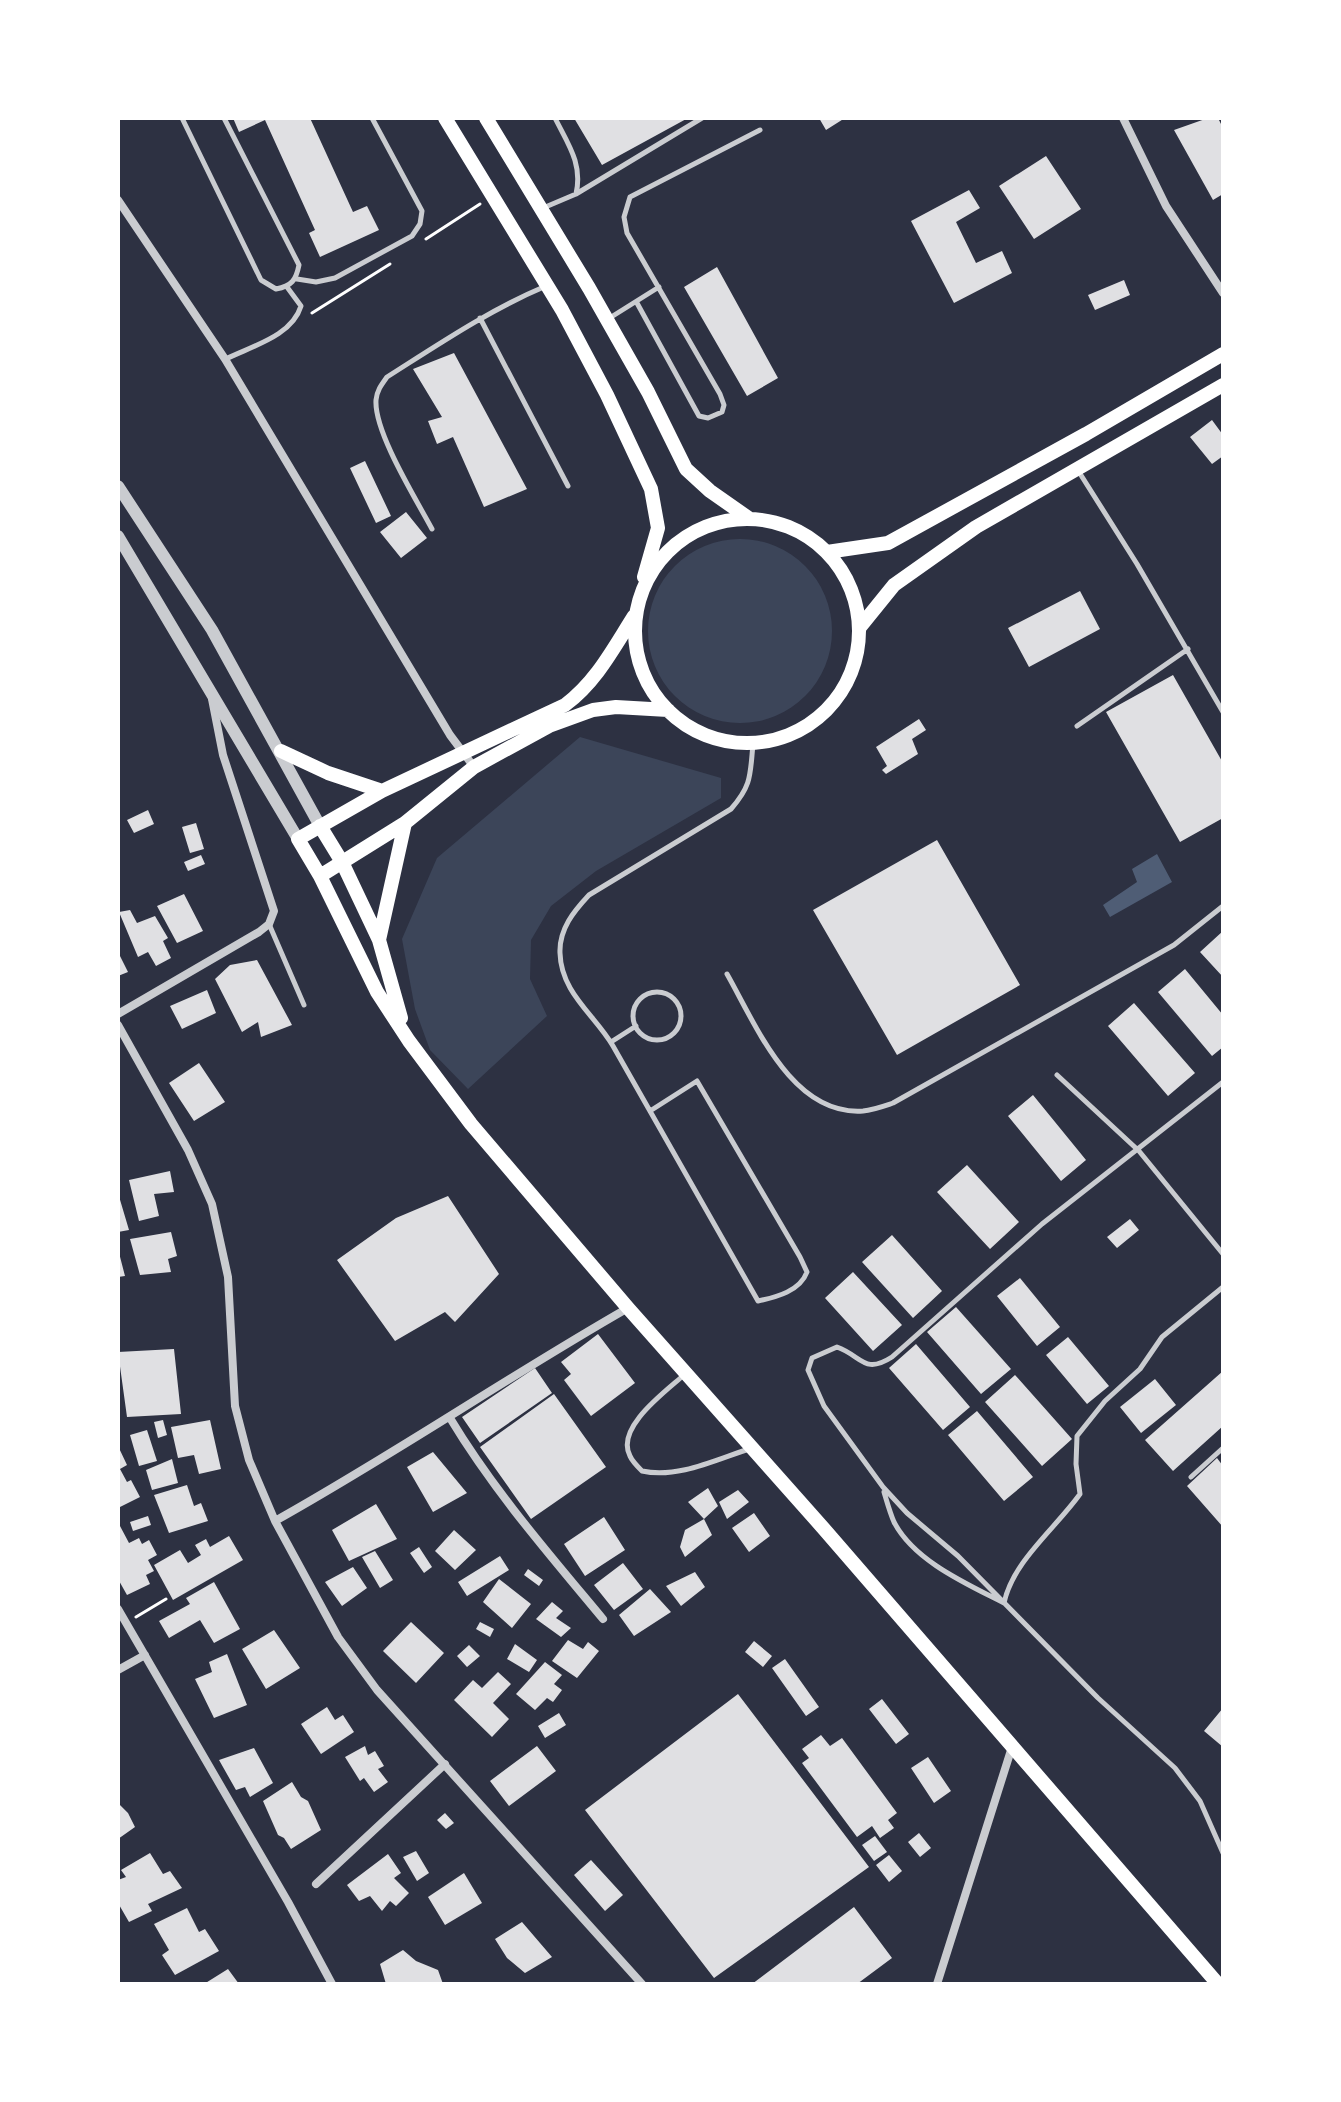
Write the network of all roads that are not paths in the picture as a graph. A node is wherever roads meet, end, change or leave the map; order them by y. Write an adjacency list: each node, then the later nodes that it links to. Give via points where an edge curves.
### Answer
1 (182, 118): 15 (lane, via 261,280 276,289)
2 (224, 118): 13 (lane, via 299,265)
3 (372, 118): 13 (lane, via 422,211 420,224 412,236 335,278)
4 (445, 118): 14 (main road)
5 (486, 118): 12 (main road)
6 (555, 118): 10 (lane, via 580,176)
7 (702, 118): 10 (lane)
8 (1123, 118): 17 (street, via 1166,206)
9 (760, 130): 16 (lane, via 630,197 624,217 627,233)
10 (576, 194): 12 (lane)
11 (118, 200): 22 (street)
12 (543, 208): 20 (main road)
13 (297, 279): 15 (lane)
14 (547, 286): 19 (lane); 31 (main road, via 651,489 658,528)
15 (287, 287): 22 (lane, via 301,306 290,327)
16 (659, 287): 18 (lane); 18 (lane, via 720,394 722,412 708,418 691,406)
17 (1223, 293)
18 (637, 303): 20 (lane)
19 (480, 318): 26 (lane); 28 (lane, via 387,377 378,391 378,414 398,466)
20 (607, 320): 27 (main road, via 686,469)
21 (1223, 354): 30 (main road, via 888,543)
22 (225, 359): 41 (street)
23 (1223, 385): 24 (main road)
24 (1077, 468): 33 (main road, via 976,527 894,585); 34 (lane)
25 (118, 486): 40 (street, via 212,630)
26 (568, 486)
27 (750, 519): 30 (main road, via 779,523); 31 (main road, via 685,534)
28 (432, 529)
29 (118, 536): 35 (street)
30 (827, 552): 33 (main road, via 850,586)
31 (640, 591): 32 (main road)
32 (634, 616): 36 (main road, via 636,656 652,693); 41 (main road, via 584,691)
33 (860, 627): 39 (main road, via 847,684 831,707 808,727)
34 (1188, 649): 37 (lane); 38 (lane)
35 (210, 689): 46 (street); 50 (street, via 223,755 274,911)
36 (668, 710): 39 (main road, via 679,722 714,740); 42 (main road, via 593,710 549,726)
37 (1223, 712)
38 (1077, 726)
39 (753, 744): 58 (lane, via 745,793 731,809 589,895 562,934 566,981)
40 (281, 751): 43 (main road); 45 (street)
41 (463, 751): 42 (street); 43 (main road)
42 (474, 767): 44 (main road)
43 (382, 791): 45 (main road)
44 (405, 823): 47 (main road); 51 (main road)
45 (320, 826): 46 (main road); 47 (main road)
46 (298, 839): 48 (main road)
47 (342, 862): 48 (main road); 51 (main road)
48 (320, 876): 57 (main road, via 377,992)
49 (1223, 906): 52 (lane, via 1174,945 893,1103 864,1111 835,1109 808,1095 779,1065)
50 (269, 924): 53 (lane); 54 (street)
51 (379, 940): 57 (main road)
52 (727, 974)
53 (304, 1005)
54 (118, 1014)
55 (118, 1025): 72 (street, via 212,1204 228,1277 235,1406 249,1460)
56 (636, 1026): 56 (lane, via 650,1039 666,1038 678,1029 680,1006 669,994 645,994 635,1006); 58 (lane)
57 (409, 1041): 65 (main road, via 471,1124)
58 (611, 1042): 61 (lane)
59 (1057, 1075): 62 (lane)
60 (1223, 1082): 62 (lane)
61 (650, 1111): 61 (lane, via 758,1301 804,1281 807,1272 800,1257 697,1081)
62 (1139, 1151): 63 (lane); 71 (lane, via 1042,1224 880,1365 861,1363 837,1347 812,1358 808,1370 824,1406)
63 (1223, 1254)
64 (1223, 1287): 73 (lane, via 1162,1337 1140,1369 1077,1436 1080,1494 1019,1566)
65 (628, 1308): 66 (main road); 67 (street)
66 (686, 1373): 68 (main road); 68 (lane, via 628,1434 628,1453 642,1471 673,1473)
67 (450, 1418): 72 (street); 75 (street, via 475,1460)
68 (753, 1448): 78 (main road)
69 (1223, 1448): 70 (lane)
70 (1191, 1477)
71 (883, 1487): 73 (lane); 73 (lane, via 895,1523 922,1555)
72 (275, 1521): 79 (street, via 338,1637 377,1690)
73 (1004, 1603): 80 (lane, via 1175,1768 1200,1801)
74 (118, 1609): 76 (street)
75 (603, 1619)
76 (145, 1655): 77 (street); 82 (street)
77 (118, 1670)
78 (1012, 1747): 84 (street); 85 (main road)
79 (445, 1764): 81 (street); 83 (street)
80 (1223, 1853)
81 (316, 1884)
82 (332, 1984)
83 (642, 1984)
84 (937, 1984)
85 (1218, 1984)

